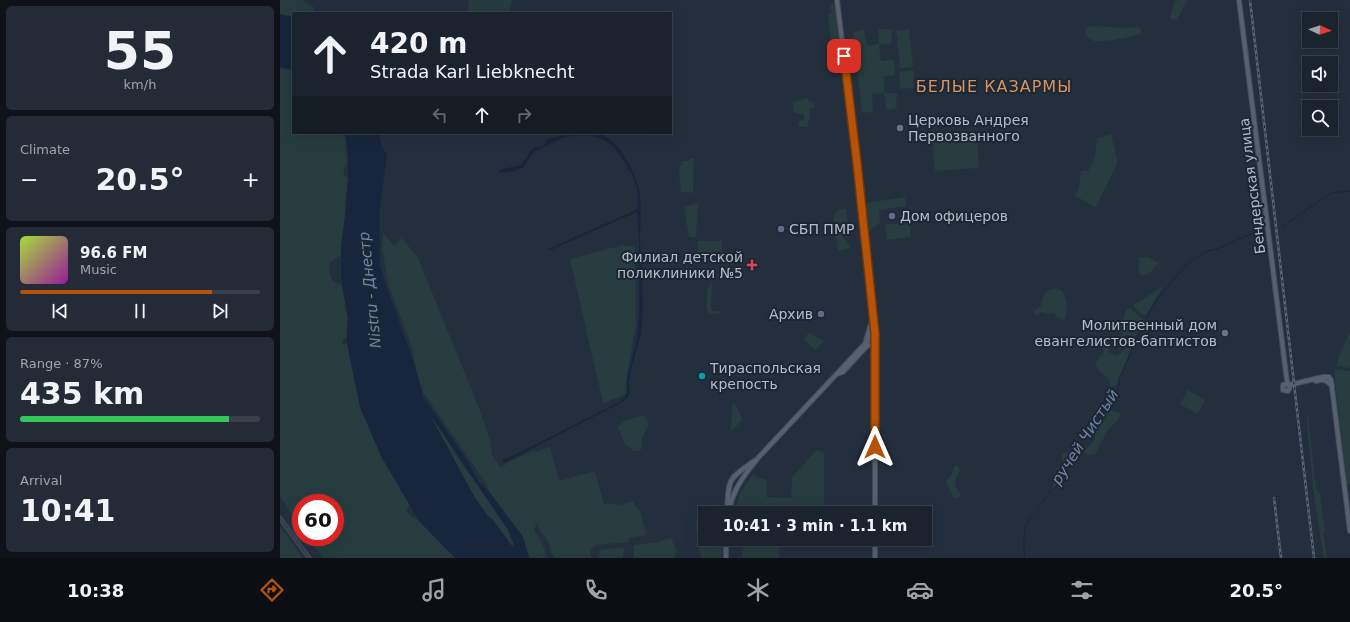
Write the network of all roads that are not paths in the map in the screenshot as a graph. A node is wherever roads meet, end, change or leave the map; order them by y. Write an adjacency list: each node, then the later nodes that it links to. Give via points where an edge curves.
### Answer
1 (837, 0): 3 (main road)
2 (1239, 0): 7 (main road, Бендерская улица)
3 (873, 318): 4 (main road); 5 (main road)
4 (875, 333): 5 (main road); 6 (main road)
5 (864, 344): 8 (main road)
6 (875, 350): 8 (main road, via 871,344 867,346 843,372); 18 (main road)
7 (1286, 369): 9 (main road, Бендерская улица); 10 (main road, Бендерская улица)
8 (835, 375): 11 (main road)
9 (1282, 386): 10 (main road); 10 (main road, via 1285,391 1288,391)
10 (1289, 386): 20 (main road, via 1325,376 1331,378)
11 (758, 458): 12 (main road); 13 (main road)
12 (740, 471): 13 (main road); 14 (main road, via 731,479)
13 (744, 475): 15 (main road)
14 (728, 490): 15 (main road); 16 (main road)
15 (734, 492): 17 (main road)
16 (728, 506)
17 (730, 506)
18 (875, 506)
19 (280, 518): 23 (street)
20 (1350, 531)
21 (726, 546): 24 (main road)
22 (875, 546): 25 (main road)
23 (309, 558)
24 (726, 558)
25 (875, 558)

